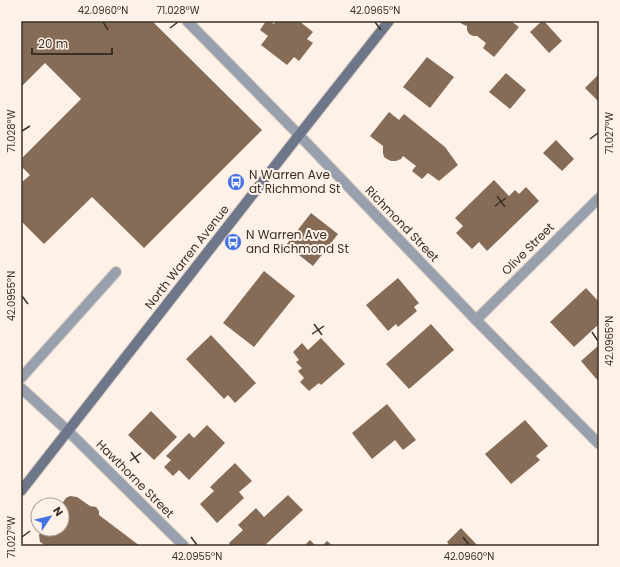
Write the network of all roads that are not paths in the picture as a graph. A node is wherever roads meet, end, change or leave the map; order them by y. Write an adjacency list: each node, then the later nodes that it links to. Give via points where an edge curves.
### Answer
1 (187, 21): 3 (street, Richmond Street)
2 (389, 21): 3 (street, North Warren Avenue)
3 (299, 135): 6 (street, Richmond Street); 9 (street, North Warren Avenue)
4 (599, 198): 6 (street, Olive Street)
5 (116, 272): 7 (street)
6 (476, 320): 10 (street, Richmond Street)
7 (21, 378)
8 (21, 388): 9 (street, Hawthorne Street)
9 (68, 431): 11 (street, North Warren Avenue); 12 (street, Hawthorne Street)
10 (599, 444)
11 (21, 491)
12 (184, 546)

